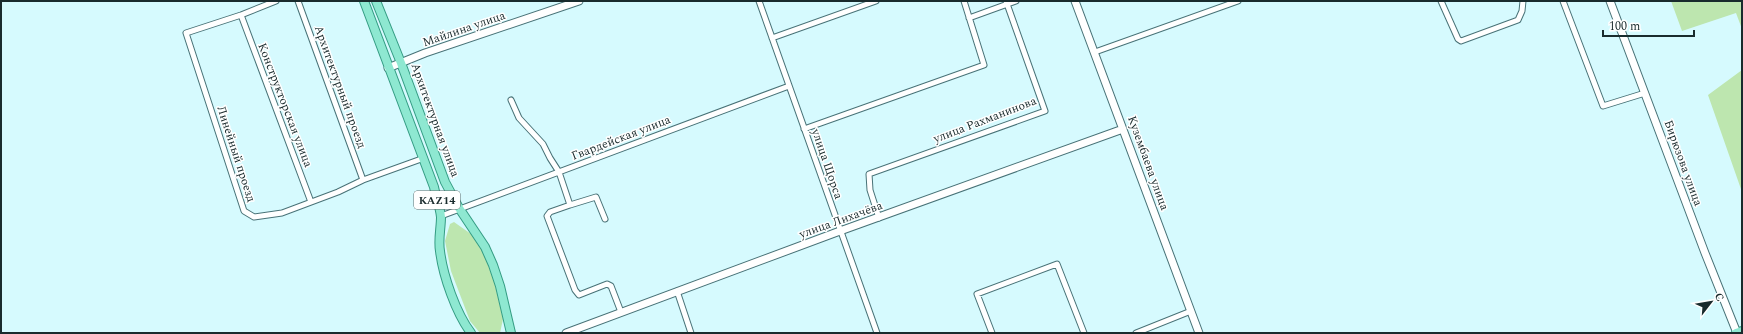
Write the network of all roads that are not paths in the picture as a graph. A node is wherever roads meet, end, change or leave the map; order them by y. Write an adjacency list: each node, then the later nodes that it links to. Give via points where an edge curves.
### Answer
1 (276, 1): 18 (street)
2 (298, 1): 31 (street, Архитектурный проезд)
3 (364, 1): 23 (main road, Архитектурная улица / KAZ14)
4 (376, 1): 22 (main road, Архитектурная улица / KAZ14)
5 (579, 1): 16 (street, Майлина улица)
6 (759, 1): 20 (street, улица Щорса)
7 (876, 1): 20 (street)
8 (964, 1): 19 (street)
9 (1016, 1): 17 (street)
10 (1075, 1): 21 (street, Кузембаева улица)
11 (1238, 1): 21 (street)
12 (1441, 1): 13 (street, via 1461,41 1517,21 1520,19)
13 (1523, 1)
14 (1563, 1): 25 (street, via 1603,106)
15 (1610, 1): 25 (street, Бирюзова улица)
16 (567, 3): 22 (street, Майлина улица)
17 (1006, 3): 19 (street); 37 (street, улица Рахманинова, via 1045,111 869,174 870,190)
18 (241, 15): 32 (street, Конструкторская улица); 32 (street, Линейный проезд, via 186,33 244,212 254,218 282,213)
19 (969, 18): 27 (street, via 984,65)
20 (772, 38): 24 (street, улица Щорса)
21 (1095, 52): 28 (street, Кузембаева улица)
22 (401, 63): 23 (street, Майлина улица); 34 (main road, Архитектурная улица / KAZ14, via 445,182)
23 (388, 68): 29 (main road, Архитектурная улица / KAZ14)
24 (789, 86): 27 (street, улица Щорса); 30 (street, Гвардейская улица)
25 (1645, 93): 52 (street, Бирюзова улица)
26 (511, 100): 30 (street, via 519,118 543,144)
27 (804, 129): 38 (street, улица Щорса)
28 (1123, 129): 37 (street, улица Лихачёва); 40 (street, Кузембаева улица)
29 (424, 158): 31 (street, Линейный проезд); 35 (main road, Архитектурная улица / KAZ14)
30 (559, 172): 33 (street); 34 (street, Гвардейская улица)
31 (363, 180): 32 (street, Линейный проезд)
32 (311, 202)
33 (570, 205): 36 (street, via 596,197); 41 (street, via 550,212 547,216 575,290 579,295 607,284 611,286)
34 (459, 208): 35 (street, Гвардейская улица); 44 (main road, Архитектурная улица / KAZ14, via 485,247 493,265)
35 (441, 216): 43 (main road, Архитектурная улица / KAZ14, via 439,249 443,270 458,309)
36 (606, 218)
37 (879, 218): 38 (street, улица Лихачёва)
38 (840, 231): 39 (street, улица Лихачёва); 47 (street, улица Щорса)
39 (676, 291): 41 (street, улица Лихачёва); 46 (street)
40 (1191, 311): 50 (street); 51 (street, Кузембаева улица)
41 (621, 312): 45 (street, улица Лихачёва)
42 (1742, 331): 52 (main road)
43 (471, 333)
44 (511, 333)
45 (566, 333)
46 (691, 333)
47 (877, 333)
48 (992, 333): 49 (street, via 977,294 1057,264)
49 (1084, 333)
50 (1136, 333)
51 (1199, 333)
52 (1737, 333)

